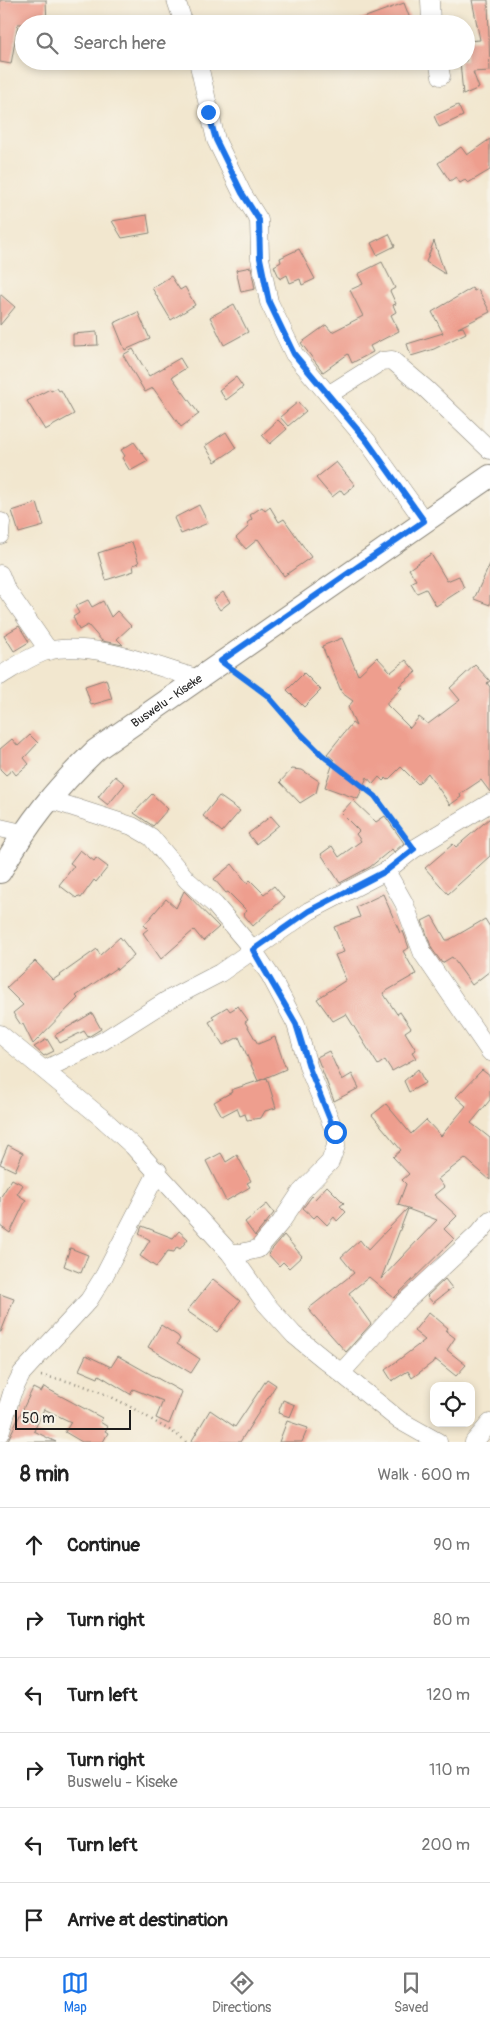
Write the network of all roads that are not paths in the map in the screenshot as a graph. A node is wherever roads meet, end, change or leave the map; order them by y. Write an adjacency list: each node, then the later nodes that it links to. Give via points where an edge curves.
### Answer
1 (176, 0): 3 (street)
2 (430, 0): 4 (street)
3 (181, 15)
4 (431, 15)
5 (200, 70): 6 (street, via 216,140 259,220 260,258 269,302 294,354)
6 (328, 395): 7 (street, via 382,362 392,360); 9 (street, via 367,441)
7 (490, 450)
8 (490, 476): 9 (main road, Buswelu - Kiseke)
9 (424, 521): 15 (main road, Buswelu - Kiseke)
10 (1, 522): 11 (street)
11 (0, 535)
12 (0, 574): 13 (street, via 6,589)
13 (48, 651): 14 (street); 15 (street, via 94,651)
14 (0, 676)
15 (196, 678): 16 (main road, Buswelu - Kiseke, via 96,750)
16 (48, 799): 19 (main road, Buswelu - Kiseke); 22 (street, via 132,826 151,837)
17 (490, 803): 20 (street, via 414,849)
18 (0, 828): 19 (street)
19 (22, 833): 21 (main road, Buswelu - Kiseke)
20 (386, 871): 22 (street, via 309,911); 24 (street, via 404,903 423,954)
21 (0, 872)
22 (253, 950): 25 (street, via 220,973 103,1041); 28 (street, via 296,1024 335,1132 336,1146 330,1162 301,1192 282,1222 258,1249)
23 (0, 1034): 25 (street)
24 (490, 1052)
25 (44, 1070): 26 (street, via 102,1118)
26 (158, 1171): 28 (street); 31 (street, via 89,1300 22,1373 12,1393)
27 (490, 1220): 29 (street, via 404,1303)
28 (230, 1253): 29 (street, via 266,1304 294,1335)
29 (341, 1373): 32 (street, via 400,1420)
30 (490, 1423): 33 (street)
31 (0, 1434)
32 (438, 1442)
33 (474, 1442)

